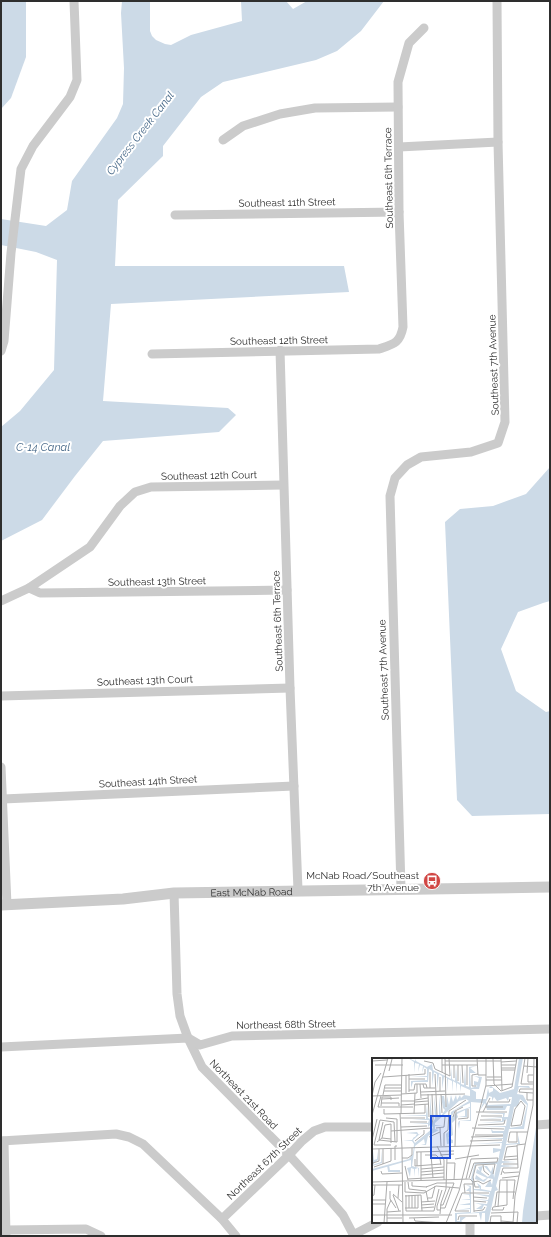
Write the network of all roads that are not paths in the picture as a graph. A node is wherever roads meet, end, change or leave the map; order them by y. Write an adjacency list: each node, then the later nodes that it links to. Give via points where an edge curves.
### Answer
1 (74, 1): 12 (street, via 76,80 70,97 34,146 21,169)
2 (497, 1): 6 (street, Southeast 7th Avenue)
3 (424, 28): 4 (street, Southeast 6th Terrace, via 409,43 398,82)
4 (398, 107): 5 (street, via 315,108 280,114 243,126); 7 (street, Southeast 6th Terrace)
5 (223, 140)
6 (498, 142): 7 (street); 24 (street, Southeast 7th Avenue, via 505,422 498,443 471,452 421,457 407,465 395,478 390,496)
7 (399, 147): 8 (street, Southeast 6th Terrace)
8 (399, 212): 9 (street, Southeast 11th Street); 10 (street, Southeast 6th Terrace)
9 (175, 215)
10 (402, 335): 11 (street, Southeast 12th Street, via 395,344 379,349)
11 (280, 350): 13 (street, Southeast 12th Street); 14 (street, Southeast 6th Terrace)
12 (1, 351)
13 (152, 354)
14 (283, 485): 15 (street, Southeast 12th Court, via 151,487 135,492 120,506 90,547); 16 (street, Southeast 6th Terrace)
15 (30, 588): 16 (street, Southeast 13th Street, via 40,593); 17 (street)
16 (287, 590): 18 (street, Southeast 6th Terrace)
17 (1, 601)
18 (290, 688): 19 (street, Southeast 13th Court); 21 (street, Southeast 6th Terrace)
19 (1, 696)
20 (1, 767): 22 (street)
21 (294, 786): 22 (street, Southeast 14th Street); 25 (street, Southeast 6th Terrace)
22 (2, 799): 27 (street)
23 (550, 887): 24 (street, East McNab Road)
24 (400, 889): 25 (street, East McNab Road)
25 (298, 890): 26 (street, East McNab Road)
26 (174, 893): 27 (street, East McNab Road); 29 (street, Northeast 21st Road, via 177,994 180,1016)
27 (4, 905)
28 (550, 1030): 29 (street, Northeast 68th Street, via 232,1036 200,1045)
29 (188, 1038): 30 (street, Northeast 68th Street); 35 (street, Northeast 21st Road, via 202,1067)
30 (1, 1047)
31 (537, 1124): 32 (street)
32 (550, 1124)
33 (372, 1126): 35 (street, Northeast 67th Street, via 325,1127 314,1131)
34 (3, 1141): 38 (street, via 116,1134 129,1137 143,1144); 41 (street)
35 (289, 1155): 38 (street, Northeast 67th Street); 42 (street, Northeast 21st Road, via 343,1215)
36 (550, 1215): 37 (street)
37 (537, 1216)
38 (222, 1219): 44 (street)
39 (376, 1223): 42 (street)
40 (470, 1223): 45 (street)
41 (6, 1233): 43 (street, via 86,1229)
42 (354, 1235)
43 (101, 1236)
44 (236, 1236)
45 (470, 1236)

